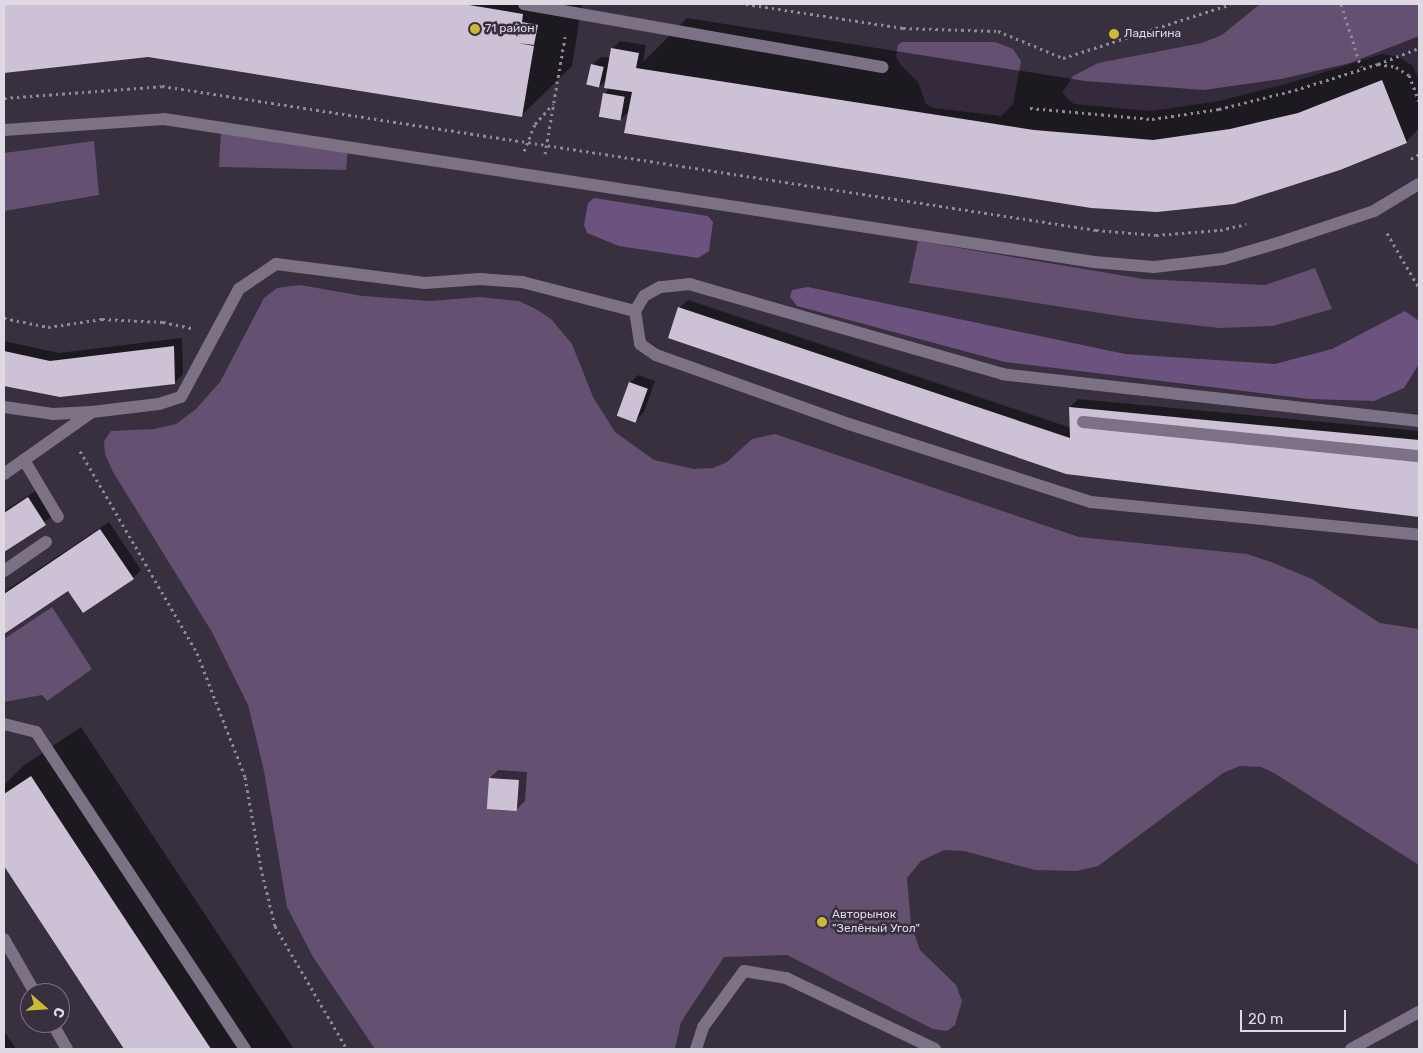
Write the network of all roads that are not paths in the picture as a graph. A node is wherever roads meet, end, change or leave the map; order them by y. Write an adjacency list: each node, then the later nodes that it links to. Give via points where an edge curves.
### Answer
1 (524, 4): 2 (lane)
2 (882, 67)
3 (4, 130): 4 (lane, via 164,119 1094,262 1154,266 1223,259 1374,210)
4 (1419, 184)
5 (635, 312): 7 (lane, via 522,282 480,279 425,283 276,264 238,289 181,396 159,404); 9 (lane, via 644,296 660,287 690,284 1003,374); 14 (lane, via 640,344 656,355 849,424 1091,502)
6 (4, 407): 7 (lane, via 52,414)
7 (92, 412): 11 (lane)
8 (1083, 422): 10 (lane)
9 (1419, 422)
10 (1419, 456)
11 (24, 460): 12 (lane); 13 (lane)
12 (4, 474)
13 (58, 517)
14 (1419, 535)
15 (46, 542): 16 (lane)
16 (4, 571)
17 (4, 724): 23 (lane, via 36,732)
18 (4, 939): 19 (lane)
19 (29, 983)
20 (1419, 1012): 26 (lane)
21 (58, 1033): 22 (lane)
22 (68, 1049)
23 (245, 1049)
24 (696, 1049): 25 (lane, via 703,1027 744,971 786,978)
25 (935, 1049)
26 (1351, 1049)

